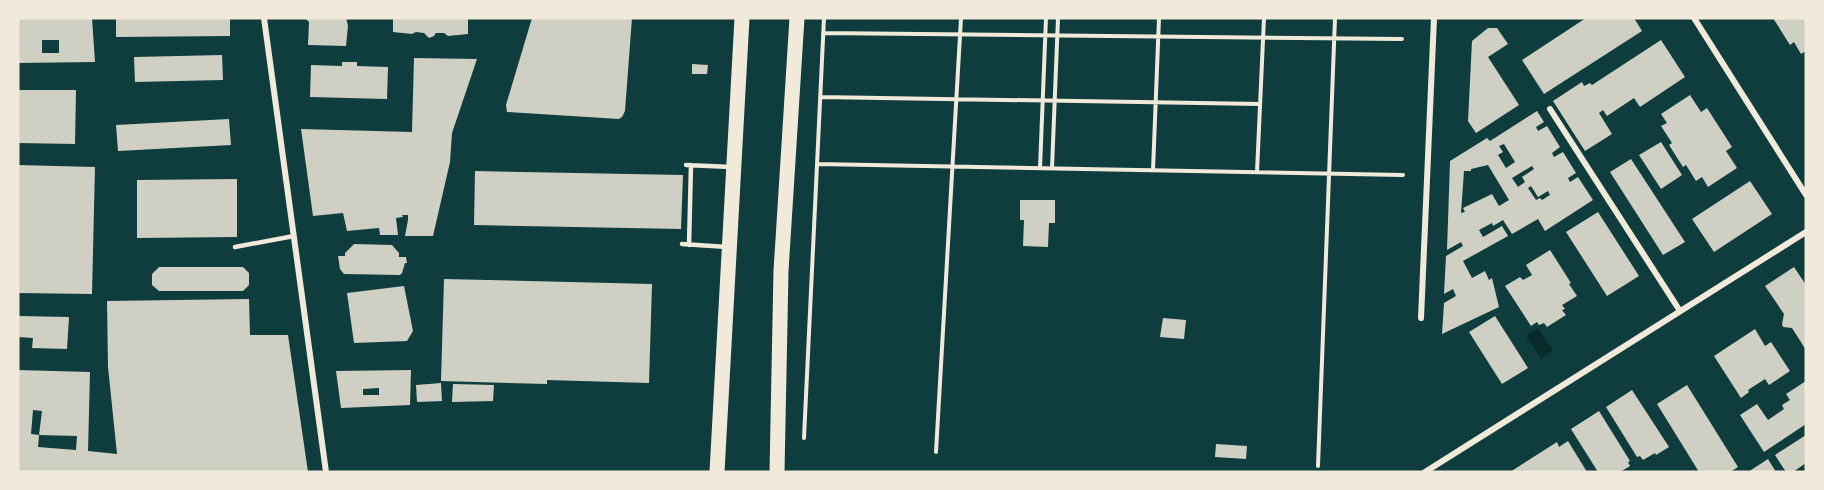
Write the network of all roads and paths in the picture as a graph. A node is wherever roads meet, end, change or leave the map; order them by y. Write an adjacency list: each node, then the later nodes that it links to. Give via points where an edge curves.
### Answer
1 (264, 18): 39 (street)
2 (742, 18): 30 (main road)
3 (797, 18): 51 (main road, via 781,271)
4 (824, 18): 13 (path)
5 (961, 18): 14 (path)
6 (1046, 18): 15 (path)
7 (1058, 18): 16 (path)
8 (1159, 18): 17 (path)
9 (1264, 18): 18 (path)
10 (1335, 18): 19 (path)
11 (1434, 18): 45 (street)
12 (1694, 18): 37 (street)
13 (823, 33): 14 (path); 21 (path)
14 (960, 34): 15 (path); 22 (path)
15 (1045, 35): 16 (path); 23 (path)
16 (1057, 35): 17 (path); 24 (path)
17 (1158, 37): 18 (path); 25 (path)
18 (1263, 38): 19 (path); 26 (path)
19 (1334, 39): 20 (path); 35 (path)
20 (1402, 39)
21 (820, 97): 22 (path); 28 (path)
22 (956, 99): 23 (path); 29 (path)
23 (1042, 101): 24 (path); 31 (path)
24 (1055, 101): 25 (path); 32 (path)
25 (1156, 102): 26 (path); 33 (path)
26 (1260, 104): 34 (path)
27 (1550, 109): 44 (street)
28 (817, 164): 29 (path); 46 (path)
29 (952, 166): 31 (path); 47 (path)
30 (734, 167): 41 (lane, via 689,165); 43 (main road)
31 (1040, 168): 32 (path)
32 (1052, 168): 33 (path)
33 (1153, 170): 34 (path)
34 (1257, 172): 35 (path)
35 (1329, 174): 36 (path); 48 (path)
36 (1403, 175)
37 (1806, 195)
38 (1806, 232): 44 (street)
39 (294, 236): 42 (lane); 49 (street)
40 (682, 244): 41 (lane)
41 (689, 245): 43 (lane)
42 (235, 247)
43 (730, 247): 50 (main road)
44 (1680, 311): 52 (street)
45 (1421, 318)
46 (804, 438)
47 (936, 452)
48 (1317, 466)
49 (326, 472)
50 (717, 472)
51 (777, 472)
52 (1425, 472)

